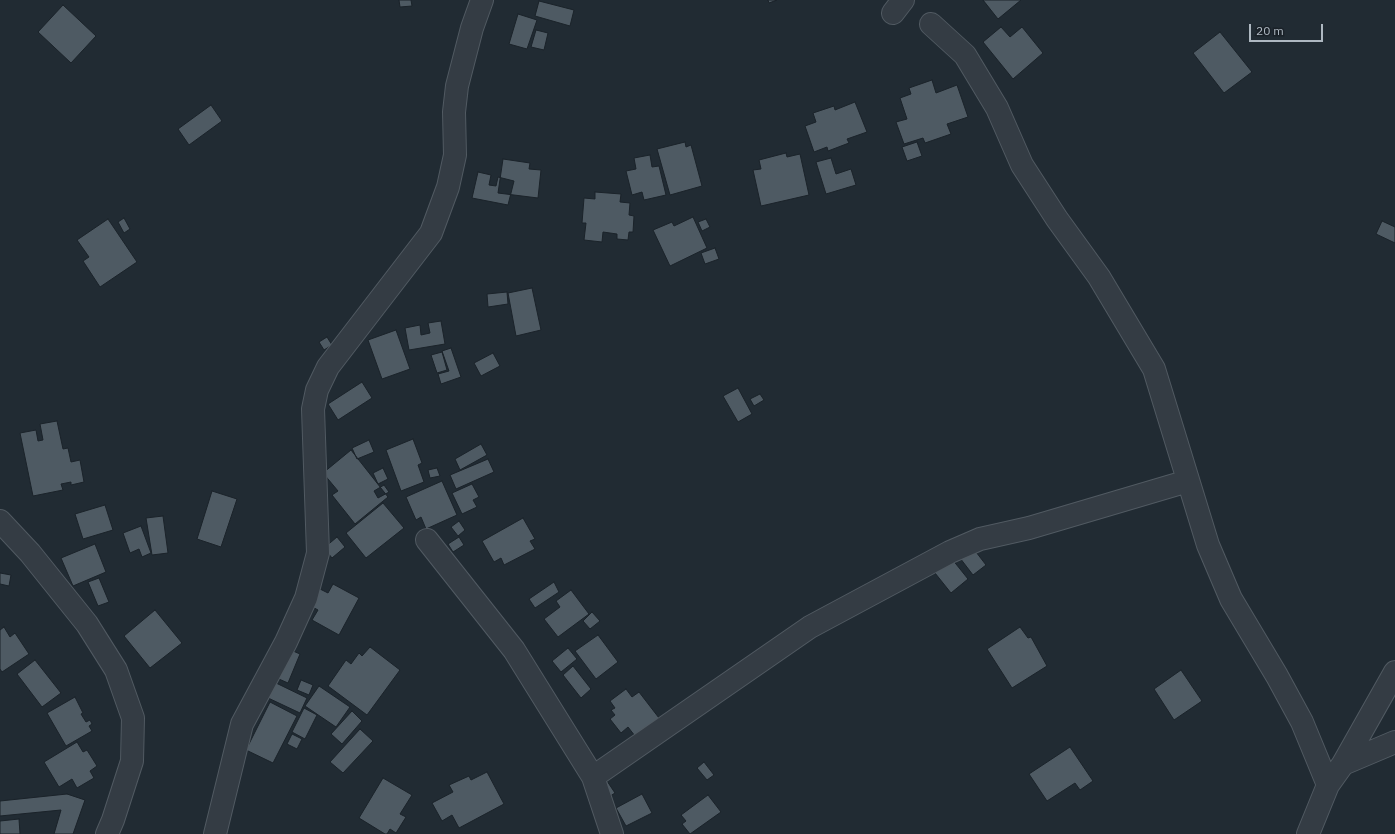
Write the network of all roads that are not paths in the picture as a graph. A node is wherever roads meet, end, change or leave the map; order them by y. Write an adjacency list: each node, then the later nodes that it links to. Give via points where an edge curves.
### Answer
1 (482, 0): 12 (street, via 457,86 454,112 455,155 431,233 328,367 317,390 313,409 318,553 306,598 286,642 242,724)
2 (931, 24): 3 (street, via 965,55 997,108 1022,165 1099,277 1154,369)
3 (1188, 482): 9 (street, via 1029,528 980,539 950,552 810,627); 10 (street, via 1208,544 1231,599 1298,716)
4 (0, 521): 11 (street, via 30,553 87,624 116,670 133,718 132,761)
5 (427, 540): 9 (street, via 514,650)
6 (1395, 672): 8 (street)
7 (1395, 742): 8 (street)
8 (1343, 764): 10 (street)
9 (594, 777): 13 (street)
10 (1328, 785): 14 (street)
11 (107, 834)
12 (216, 834)
13 (612, 834)
14 (1308, 834)

